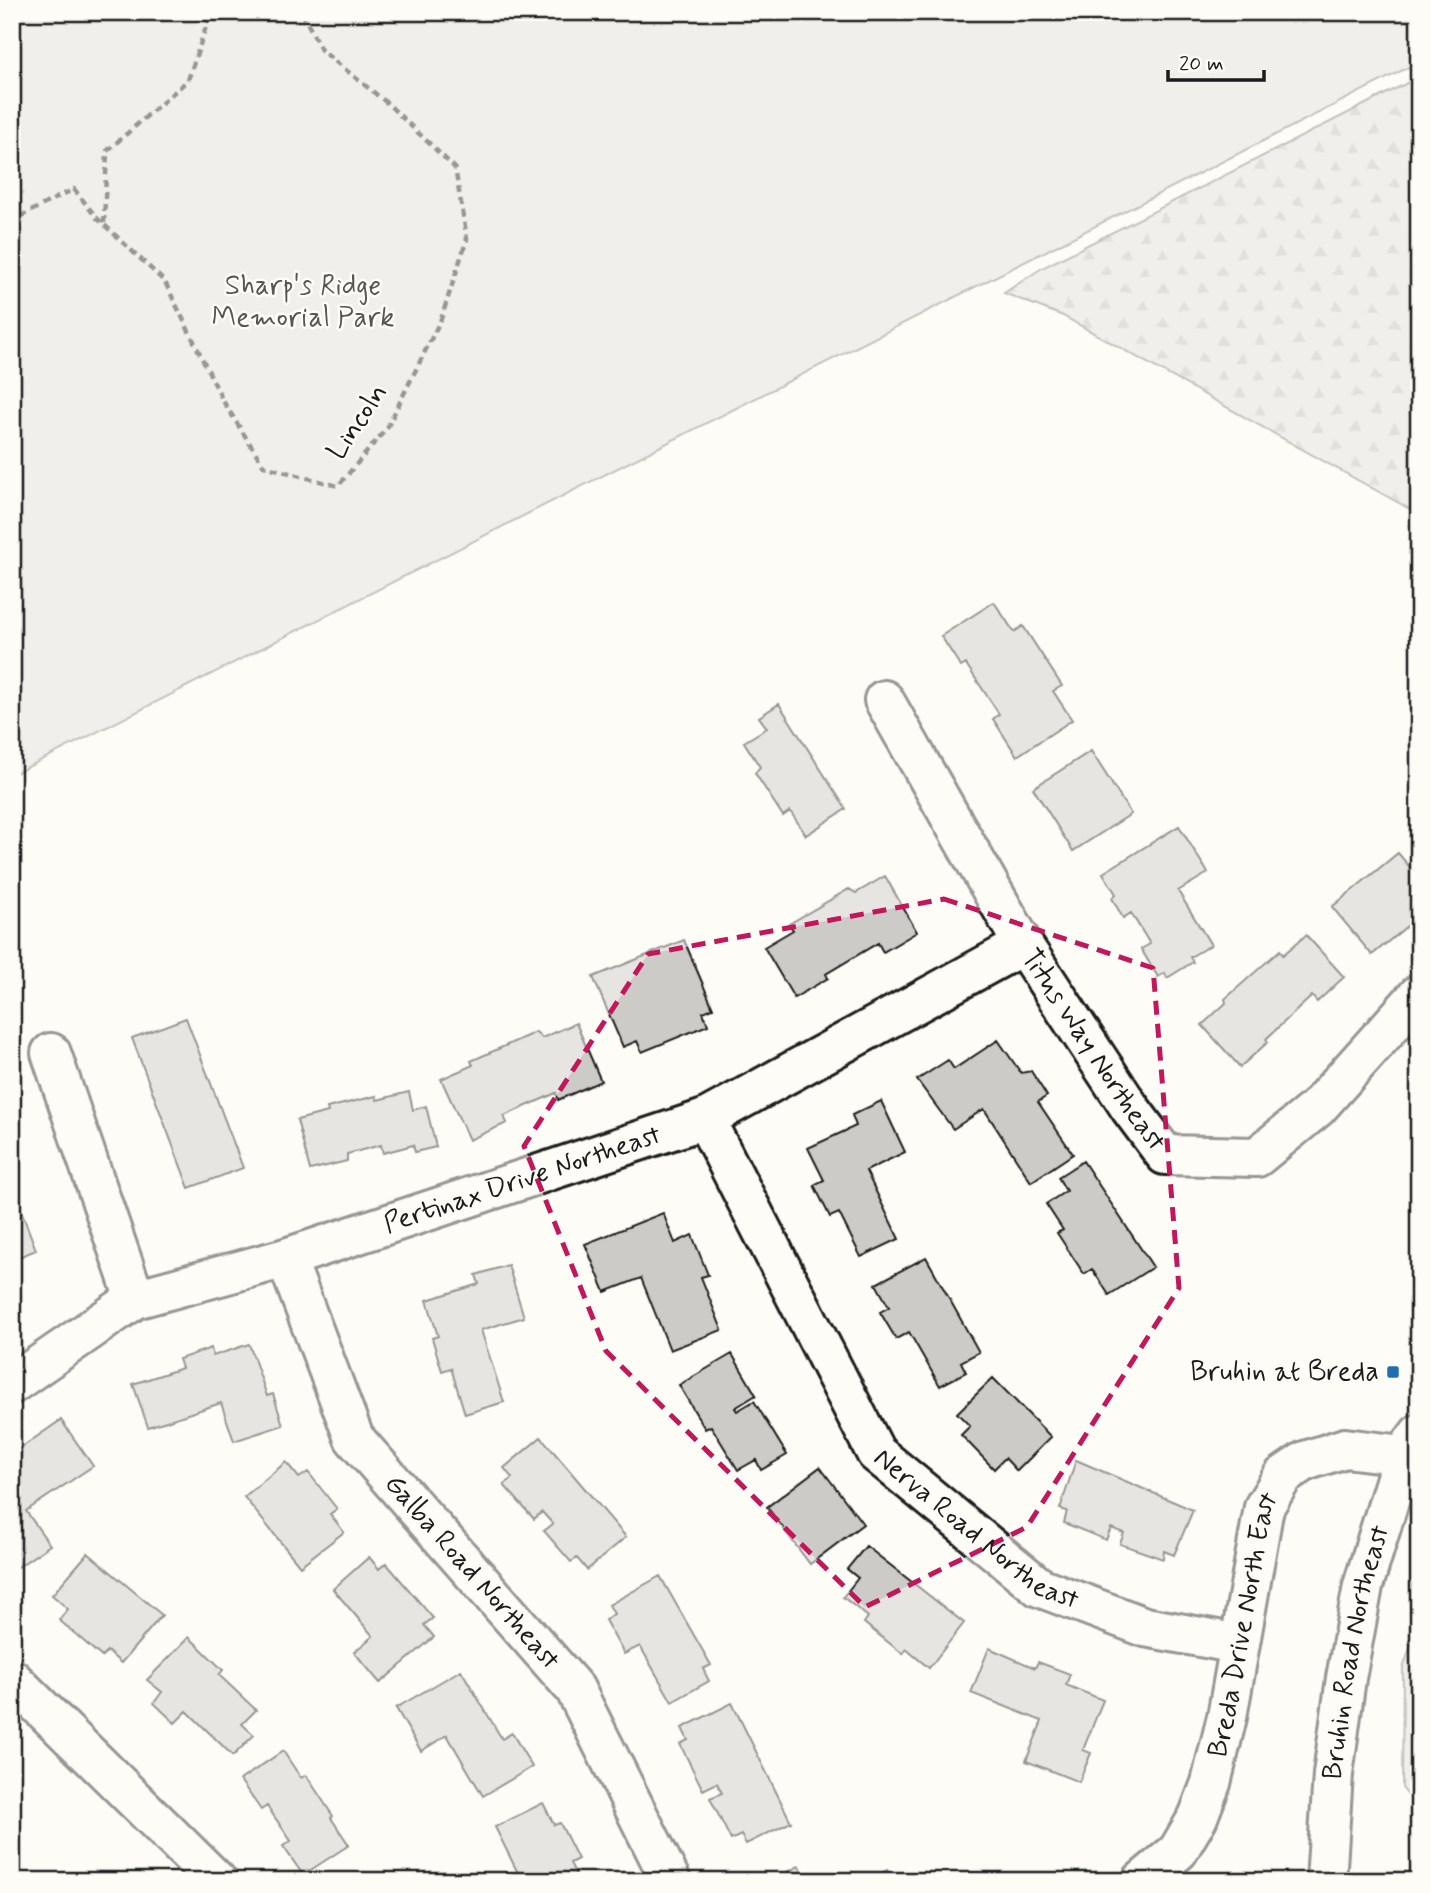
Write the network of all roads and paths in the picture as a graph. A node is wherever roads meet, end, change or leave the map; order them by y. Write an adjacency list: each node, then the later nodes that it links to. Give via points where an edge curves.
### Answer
1 (211, 12): 3 (path, via 188,80 107,151)
2 (302, 12): 3 (path, Lincoln, via 321,50 387,103 455,168 467,239 441,320 387,428 338,486 264,466 223,401 164,282)
3 (104, 224): 4 (path, Lincoln, via 74,189 19,217)
4 (12, 226)
5 (884, 700): 6 (street, Titus Way Northeast)
6 (1023, 945): 7 (street, Titus Way Northeast, via 1164,1155 1257,1157 1317,1108); 9 (street, Pertinax Drive Northeast)
7 (1419, 994)
8 (51, 1053): 11 (street)
9 (705, 1119): 10 (street, Pertinax Drive Northeast); 14 (street, Nerva Road Northeast, via 876,1453 1039,1587 1145,1627)
10 (286, 1258): 11 (street, Pertinax Drive Northeast); 17 (street, Galba Road Northeast, via 354,1438 575,1689)
11 (135, 1299): 12 (street, Pertinax Drive Northeast)
12 (12, 1384)
13 (1411, 1444): 14 (street, Breda Drive North East, via 1345,1448 1305,1461 1283,1476 1264,1507); 19 (street, Bruhin Road Northeast, via 1363,1586 1333,1774)
14 (1239, 1644): 18 (street, Breda Drive North East, via 1227,1717 1198,1817 1178,1851)
15 (12, 1679): 16 (street)
16 (216, 1881)
17 (671, 1881)
18 (1142, 1881)
19 (1326, 1881)

